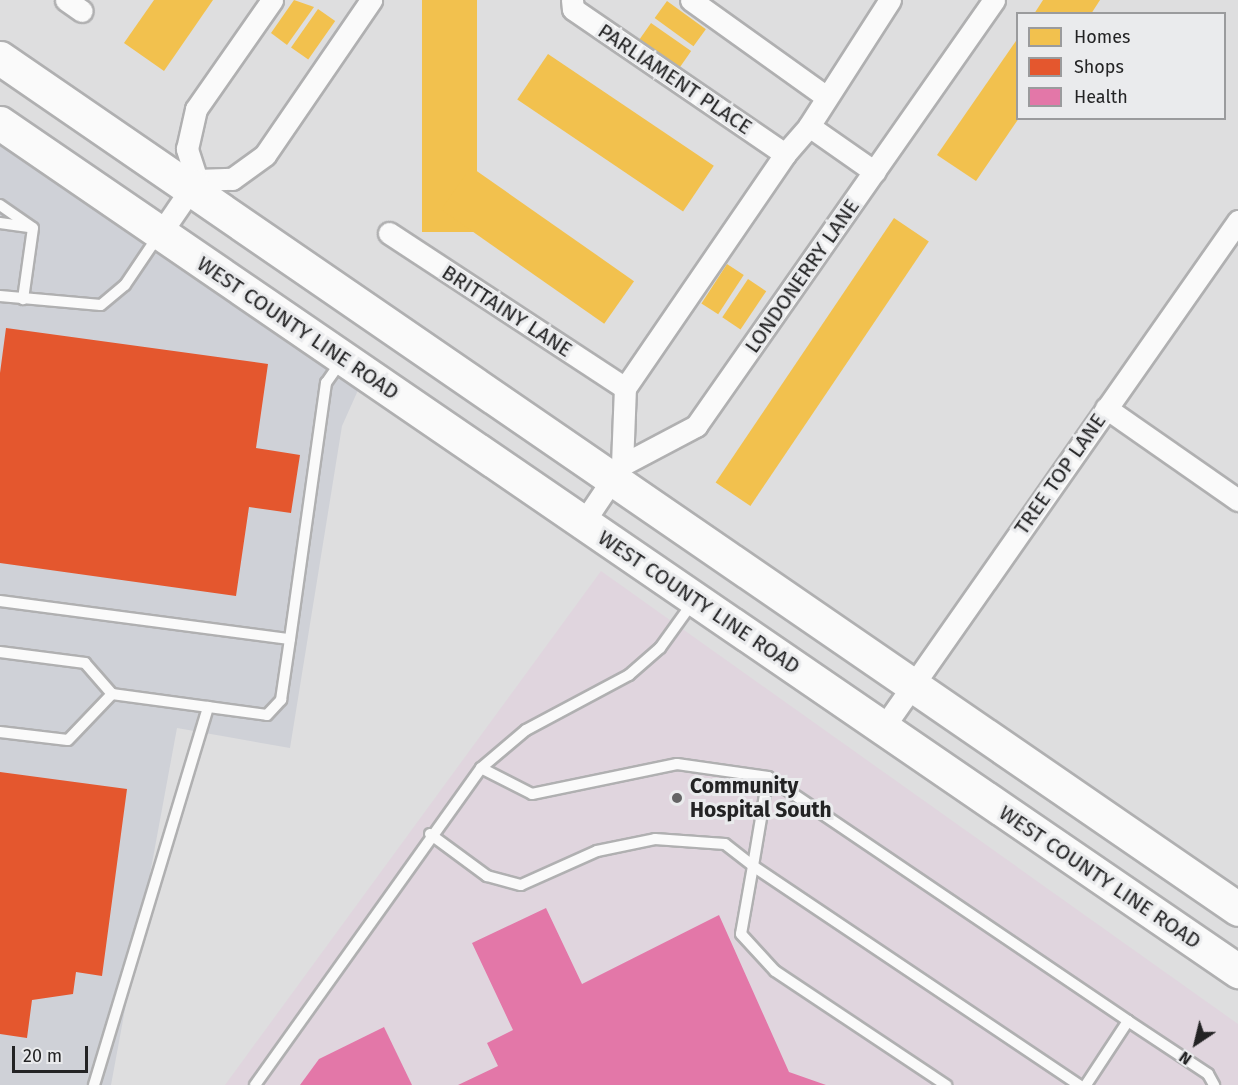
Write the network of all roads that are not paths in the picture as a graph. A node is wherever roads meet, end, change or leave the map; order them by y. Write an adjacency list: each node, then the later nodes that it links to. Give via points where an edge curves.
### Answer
1 (272, 0): 13 (street, via 196,109 187,150)
2 (371, 0): 13 (street, via 265,155 232,179)
3 (572, 0): 11 (street, PARLIAMENT PLACE, via 573,9)
4 (691, 0): 8 (street)
5 (890, 0): 8 (street)
6 (994, 0): 12 (street, LONDONERRY LANE)
7 (0, 58): 13 (main road)
8 (825, 96): 10 (street)
9 (0, 123): 19 (main road, WEST COUNTY LINE ROAD)
10 (809, 126): 11 (street); 12 (street)
11 (785, 154): 23 (street)
12 (875, 172): 25 (street, LONDONERRY LANE, via 696,426)
13 (194, 185): 19 (street); 25 (main road)
14 (0, 205): 17 (lane)
15 (1238, 221): 24 (street, TREE TOP LANE)
16 (0, 223): 17 (lane)
17 (33, 228): 21 (lane)
18 (389, 233): 23 (street, BRITTAINY LANE)
19 (160, 234): 21 (lane, via 125,285 101,305); 22 (main road, WEST COUNTY LINE ROAD)
20 (0, 296): 21 (lane)
21 (23, 299)
22 (343, 359): 27 (main road, WEST COUNTY LINE ROAD); 30 (lane, via 326,383)
23 (625, 388): 25 (street)
24 (1106, 408): 26 (street); 32 (street, TREE TOP LANE)
25 (617, 472): 27 (street, LONDONERRY LANE); 32 (main road)
26 (1238, 500)
27 (583, 523): 28 (main road, WEST COUNTY LINE ROAD)
28 (695, 599): 35 (main road, WEST COUNTY LINE ROAD); 37 (lane, via 660,648 629,675 526,730)
29 (0, 601): 30 (lane)
30 (290, 639): 34 (lane, via 281,700 267,715)
31 (0, 652): 33 (lane, via 85,663)
32 (913, 686): 35 (street, TREE TOP LANE); 41 (main road)
33 (112, 694): 34 (lane); 36 (lane, via 68,740)
34 (208, 707): 44 (lane)
35 (884, 728): 42 (main road, WEST COUNTY LINE ROAD)
36 (0, 732)
37 (481, 768): 38 (lane, via 532,794 677,765); 39 (lane)
38 (768, 777): 40 (lane); 43 (lane)
39 (430, 834): 40 (lane, via 487,876 522,885 597,851 655,839 725,844); 45 (lane)
40 (753, 866): 46 (lane, via 741,934 775,971); 47 (lane)
41 (1238, 909)
42 (1238, 972)
43 (1128, 1021): 48 (lane); 49 (lane, via 1208,1074)
44 (94, 1085)
45 (255, 1085)
46 (946, 1085)
47 (1079, 1085)
48 (1086, 1085)
49 (1214, 1085)

